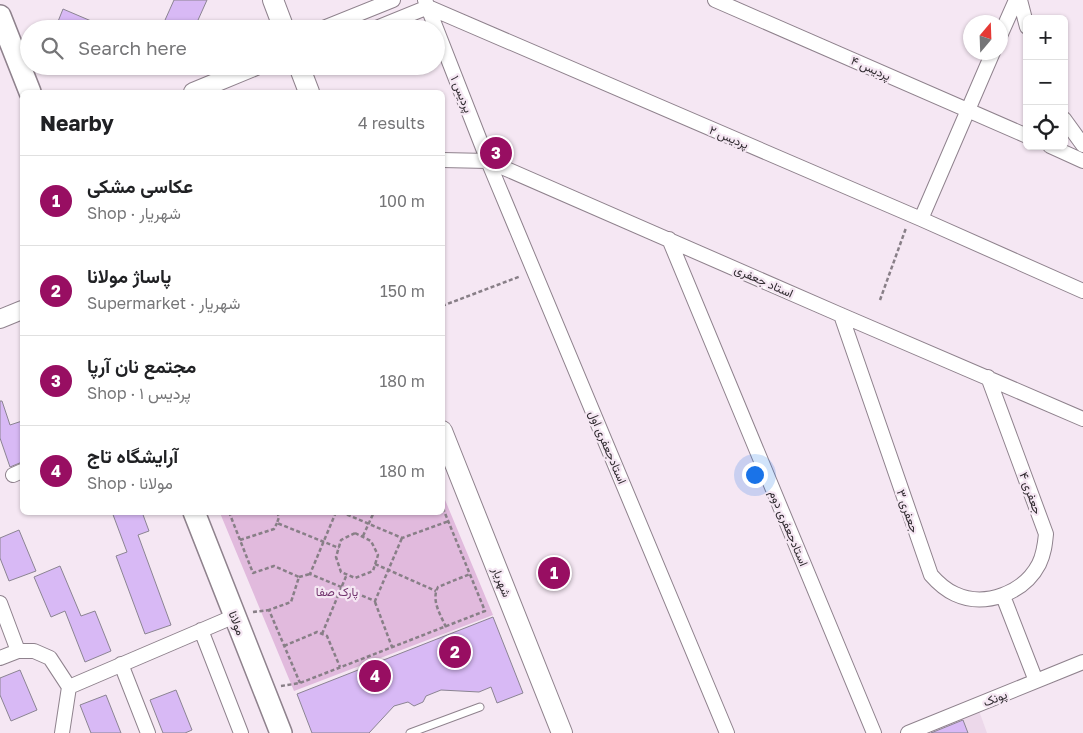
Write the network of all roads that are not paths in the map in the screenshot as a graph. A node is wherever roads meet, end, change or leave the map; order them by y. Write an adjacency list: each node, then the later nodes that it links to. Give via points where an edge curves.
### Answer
1 (273, 0): 8 (main road)
2 (392, 0): 9 (street)
3 (715, 0): 22 (street, پردیس ۴)
4 (1018, 0): 6 (street); 12 (street)
5 (426, 4): 10 (street); 11 (street, پردیس ۱); 30 (street, پردیس ۲)
6 (1023, 15)
7 (0, 16): 15 (main road)
8 (281, 20)
9 (343, 20)
10 (393, 20)
11 (432, 20)
12 (1008, 20)
13 (445, 52): 29 (street, پردیس ۱)
14 (990, 60): 22 (street)
15 (20, 67)
16 (23, 75): 19 (main road)
17 (234, 75): 20 (street)
18 (302, 75): 21 (main road)
19 (29, 90)
20 (197, 90)
21 (308, 90)
22 (968, 110): 24 (street, پردیس ۴); 30 (street)
23 (1068, 124): 25 (street)
24 (1023, 134)
25 (1083, 145)
26 (1059, 150): 28 (street)
27 (445, 160): 29 (street, استاد جعفری)
28 (1083, 160)
29 (488, 161): 31 (street, استاد جعفری); 57 (street, استادجعفری اول)
30 (916, 217): 32 (street, پردیس ۲)
31 (669, 239): 34 (street, استاد جعفری); 58 (street, استادجعفری دوم)
32 (1083, 291)
33 (20, 311): 35 (street)
34 (841, 315): 36 (street, استاد جعفری); 40 (street, جعفری ۳, via 931,575 942,586 971,599)
35 (0, 319)
36 (988, 378): 37 (street, استاد جعفری); 40 (street, جعفری ۴, via 1046,534 1044,550 1030,578)
37 (1083, 419)
38 (445, 439): 56 (main road, شهریار)
39 (195, 515): 42 (main road, مولانا)
40 (1003, 596): 48 (street)
41 (0, 602): 44 (street)
42 (234, 616): 43 (street); 54 (main road, مولانا)
43 (201, 630): 47 (street); 53 (street)
44 (18, 651): 45 (street); 49 (street, via 34,651 50,658)
45 (0, 658)
46 (1083, 662): 48 (street, پونک)
47 (121, 664): 49 (street); 52 (street)
48 (1036, 681): 59 (street, پونک)
49 (69, 687): 51 (street)
50 (480, 706): 55 (lane)
51 (62, 733)
52 (148, 733)
53 (241, 733)
54 (281, 733)
55 (410, 733)
56 (562, 733)
57 (727, 733)
58 (874, 733)
59 (908, 733)

